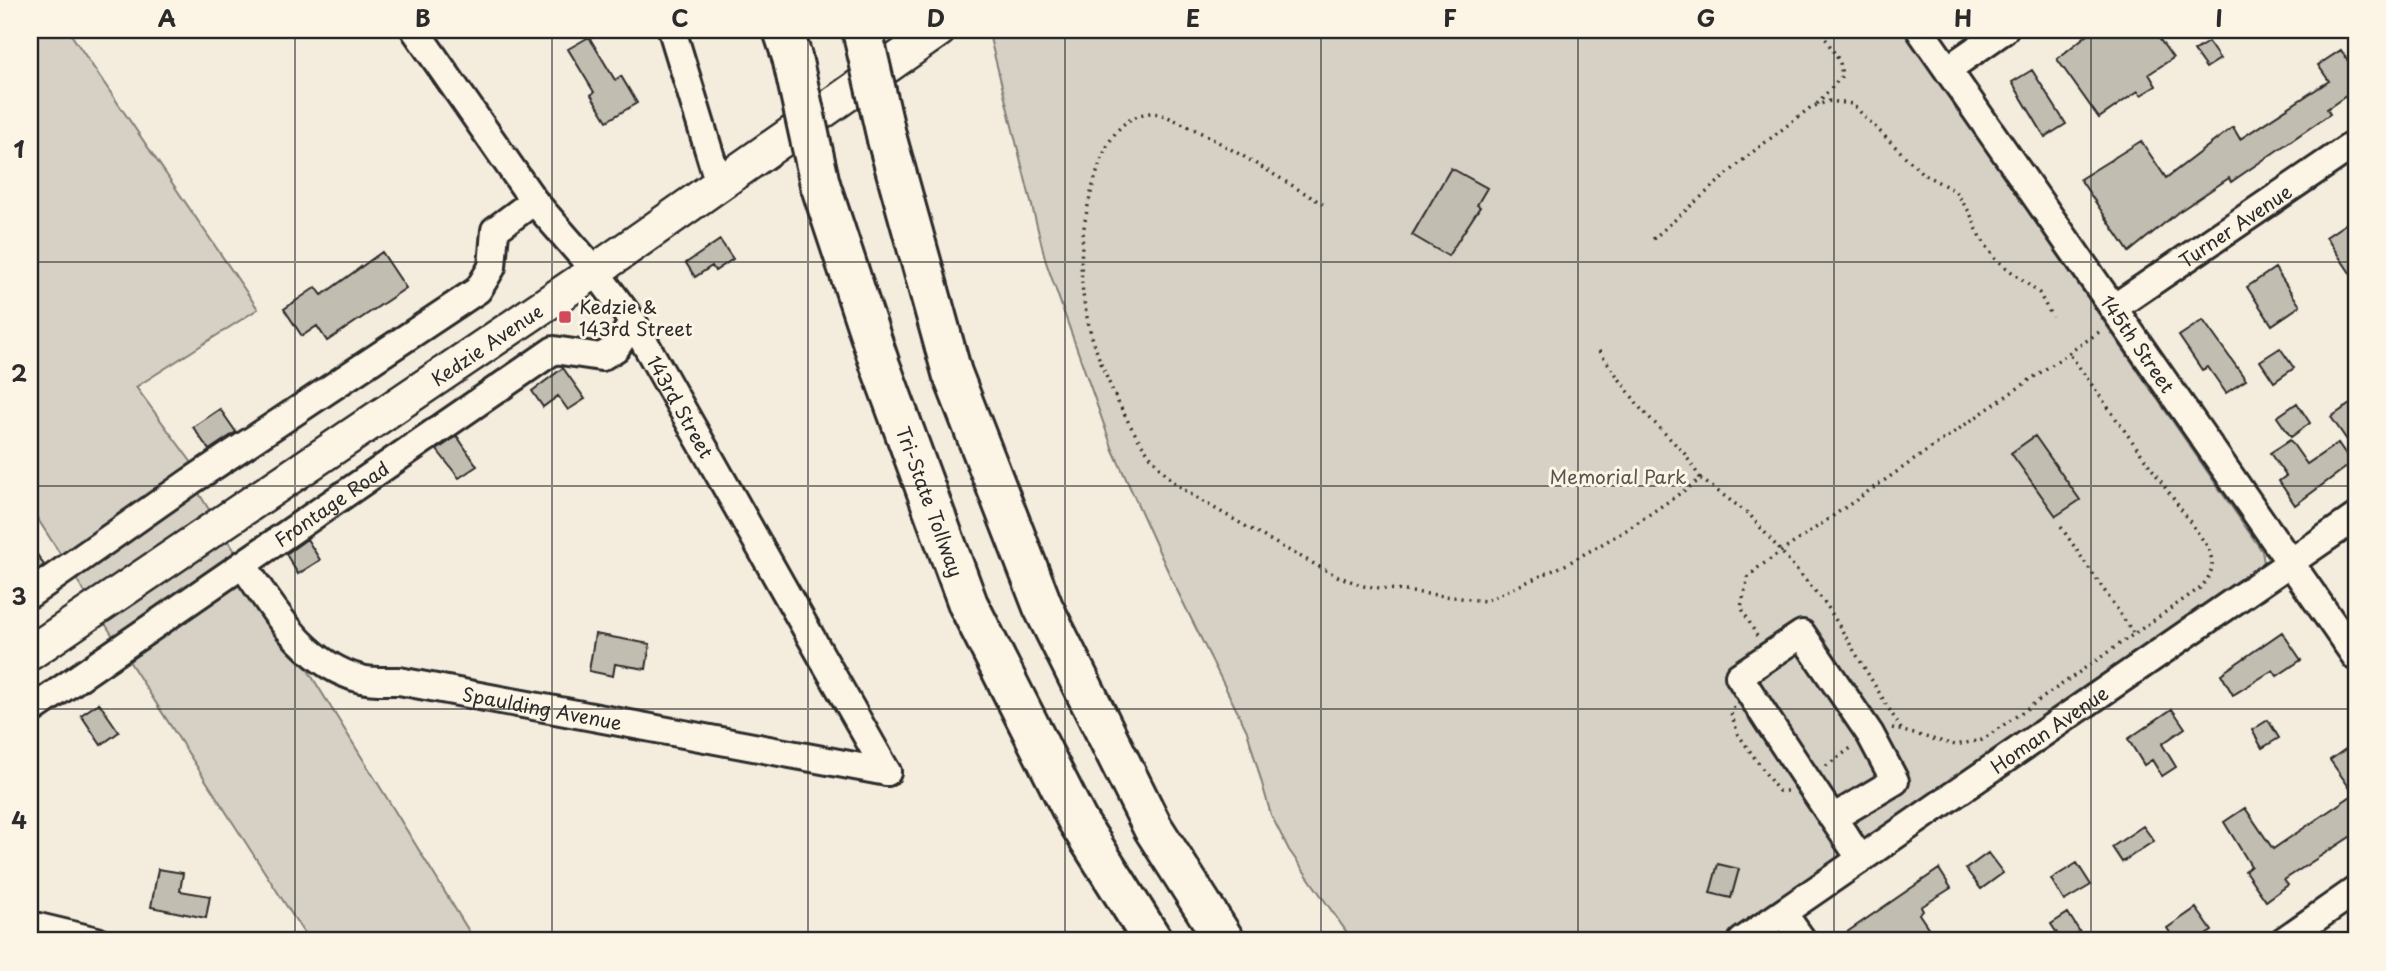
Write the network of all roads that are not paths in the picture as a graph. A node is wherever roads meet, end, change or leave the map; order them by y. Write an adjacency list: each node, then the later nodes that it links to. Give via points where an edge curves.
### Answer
1 (415, 30): 11 (street, 143rd Street)
2 (672, 30): 10 (street)
3 (862, 30): 30 (highway, bridge, via 952,373 1043,607 1153,828)
4 (939, 30): 10 (main road, Kedzie Avenue)
5 (1920, 30): 8 (street, 145th Street)
6 (2004, 30): 8 (street)
7 (787, 39): 29 (highway, Tri-State Tollway, bridge, via 820,184 880,365 968,604 1077,820)
8 (1948, 69): 13 (street, 145th Street)
9 (2356, 143): 13 (street, Turner Avenue)
10 (719, 184): 12 (main road, Kedzie Avenue)
11 (534, 201): 12 (street, 143rd Street); 18 (street, via 495,230 492,267 478,290)
12 (595, 271): 14 (street, 143rd Street); 19 (main road, Kedzie Avenue)
13 (2118, 312): 16 (street, 145th Street)
14 (633, 322): 17 (street, Frontage Road, via 616,348 601,357 554,350); 22 (street, 143rd Street)
15 (2356, 517): 16 (street, Homan Avenue)
16 (2291, 562): 20 (street, 145th Street); 24 (street, Homan Avenue)
17 (243, 565): 21 (street, Frontage Road); 22 (street, Spaulding Avenue, via 307,651 362,679 399,681)
18 (30, 593)
19 (30, 653)
20 (2356, 656)
21 (30, 711)
22 (887, 772)
23 (1833, 818): 23 (street, via 1895,781 1870,734 1802,634 1740,676); 24 (street)
24 (1861, 859): 26 (street, Homan Avenue)
25 (2356, 890): 33 (street)
26 (1783, 913): 31 (street, Homan Avenue); 32 (street)
27 (30, 925): 28 (street)
28 (97, 941)
29 (1153, 941)
30 (1225, 941)
31 (1742, 941)
32 (1803, 941)
33 (2283, 941)

